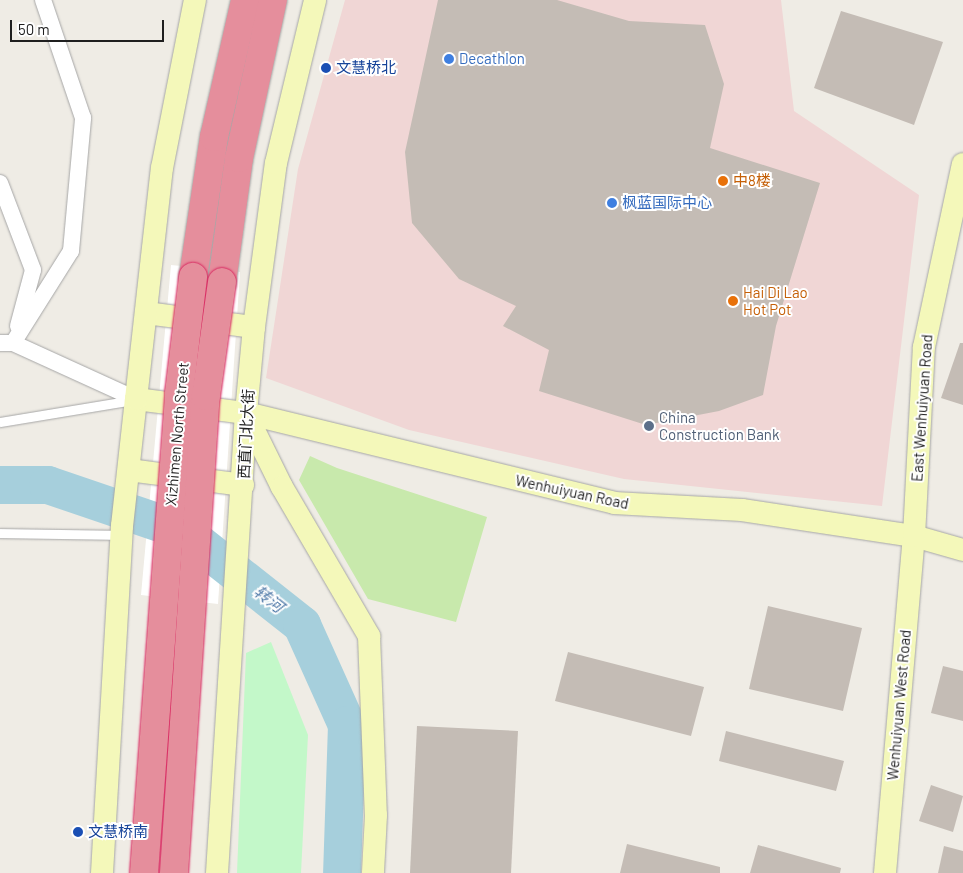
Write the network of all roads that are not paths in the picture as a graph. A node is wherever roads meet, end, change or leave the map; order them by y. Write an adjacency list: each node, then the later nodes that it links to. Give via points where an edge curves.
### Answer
1 (43, 0): 10 (street, via 83,118 75,213 71,251)
2 (195, 0): 8 (street, via 162,168)
3 (246, 0): 21 (highway, Xizhimen North Street, bridge, via 214,137 179,393)
4 (273, 0): 22 (highway, Xizhimen North Street, bridge, via 239,158 206,396)
5 (315, 0): 9 (street, 西直门北大街, via 276,164)
6 (963, 164): 18 (street, East Wenhuiyuan Road, via 924,348)
7 (0, 183): 10 (street, via 33,270)
8 (146, 313): 9 (street); 11 (street)
9 (254, 327): 12 (street, 西直门北大街)
10 (7, 343): 11 (street)
11 (136, 399): 12 (street, Wenhuiyuan Road); 13 (lane); 14 (street)
12 (246, 412): 15 (street, 西直门北大街); 18 (street, Wenhuiyuan Road, via 614,503 742,510); 24 (street, via 282,487 368,636 376,814)
13 (0, 422)
14 (130, 465): 15 (street); 16 (street)
15 (242, 495): 23 (street, 西直门北大街)
16 (122, 531): 17 (lane); 20 (street)
17 (0, 533)
18 (914, 536): 19 (street, Wenhuiyuan Road); 25 (street, Wenhuiyuan West Road)
19 (963, 550)
20 (102, 873)
21 (144, 873)
22 (174, 873)
23 (217, 873)
24 (373, 873)
25 (885, 873)

